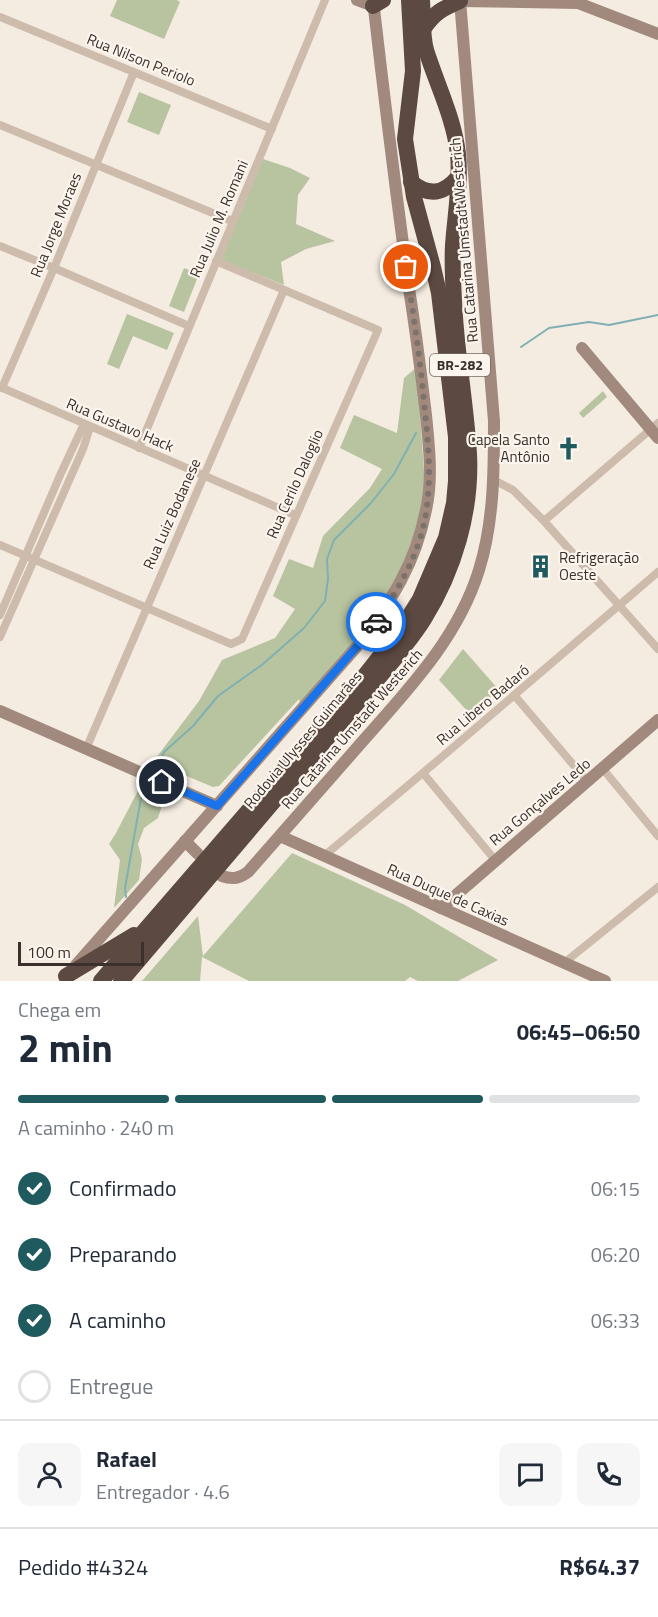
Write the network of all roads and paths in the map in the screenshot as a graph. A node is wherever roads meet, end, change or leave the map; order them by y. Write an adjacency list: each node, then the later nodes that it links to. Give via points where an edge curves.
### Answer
1 (325, 0): 12 (street, Rua Julio M. Romani)
2 (357, 0): 5 (street)
3 (458, 0): 6 (street); 8 (highway, via 432,16); 28 (street, Rua Catarina Umstadt Westerich, via 494,421)
4 (410, 1): 8 (highway, Rodovia Ulysses Guimarães / BR-282); 15 (highway, Rodovia Ulysses Guimarães / BR-282, via 413,71 405,140)
5 (376, 2): 47 (street, via 421,370 429,450 427,508 406,573 381,615)
6 (578, 2): 9 (street)
7 (0, 17): 10 (street, Rua Nilson Periolo)
8 (424, 28): 14 (highway, Rodovia Ulysses Guimarães / BR-282, via 425,47 453,128)
9 (658, 34)
10 (134, 72): 12 (street, Rua Nilson Periolo); 13 (street, Rua Jorge Moraes)
11 (0, 124): 13 (street)
12 (272, 129): 16 (street, Rua Julio M. Romani)
13 (96, 164): 16 (street); 19 (street, Rua Jorge Moraes)
14 (458, 177): 15 (highway, via 441,191 419,189); 61 (highway, Rodovia Ulysses Guimarães / BR-282, via 454,304 469,456 464,520 449,567 432,605 397,656)
15 (411, 182): 57 (highway, Rodovia Ulysses Guimarães / BR-282, via 439,293 456,437 454,503 446,538 420,599 393,639)
16 (232, 220): 18 (street, Rua Julio M. Romani)
17 (0, 246): 19 (street)
18 (216, 261): 20 (street); 21 (street, Rua Julio M. Romani)
19 (54, 268): 21 (street); 23 (street, Rua Jorge Moraes)
20 (284, 290): 27 (street, Rua Luiz Bodanese); 29 (street, Rua Cerilo Daloglio, via 378,330)
21 (189, 326): 26 (street, Rua Julio M. Romani)
22 (582, 348): 25 (street)
23 (1, 388): 24 (street, Rua Gustavo Hack)
24 (87, 426): 26 (street, Rua Gustavo Hack); 32 (street)
25 (656, 430): 30 (street)
26 (139, 448): 27 (street, Rua Gustavo Hack)
27 (204, 476): 29 (street, Rua Gustavo Hack); 36 (street, Rua Luiz Bodanese)
28 (494, 480): 30 (street, via 513,489); 48 (street, Rua Catarina Umstadt Westerich, via 480,569 452,630 418,678)
29 (295, 515): 36 (street, Rua Cerilo Daloglio, via 242,639 231,644)
30 (544, 521): 35 (street)
31 (0, 545): 32 (street)
32 (30, 558): 34 (street); 36 (street)
33 (658, 572): 35 (street, Rua Libero Badaró)
34 (9, 606): 37 (street); 38 (street)
35 (619, 606): 39 (street); 40 (street, Rua Libero Badaró)
36 (146, 607): 43 (street, Rua Luiz Bodanese)
37 (0, 615)
38 (0, 637)
39 (658, 648)
40 (514, 696): 45 (street, Rua Libero Badaró); 46 (street)
41 (0, 711): 43 (street)
42 (658, 720): 44 (street, Rua Gonçalves Ledo)
43 (86, 749): 47 (street)
44 (603, 769): 46 (street, Rua Gonçalves Ledo); 49 (street)
45 (423, 773): 52 (street, Rua Libero Badaró); 53 (street)
46 (587, 781): 53 (street, Rua Gonçalves Ledo)
47 (217, 806): 50 (street)
48 (280, 836): 52 (street, Rua Duque de Caxias); 54 (street, Rua Catarina Umstadt Westerich, via 242,876)
49 (658, 836)
50 (185, 841): 51 (street); 59 (street)
51 (198, 854)
52 (324, 856): 56 (street, Rua Duque de Caxias)
53 (495, 860): 56 (street, Rua Gonçalves Ledo)
54 (222, 876)
55 (658, 887): 58 (street)
56 (441, 908): 58 (street, Rua Duque de Caxias)
57 (148, 926): 59 (highway); 60 (highway, Rodovia Ulysses Guimarães / BR-282)
58 (564, 963): 62 (street, Rua Duque de Caxias)
59 (63, 978)
60 (101, 981)
61 (121, 981)
62 (605, 981)

